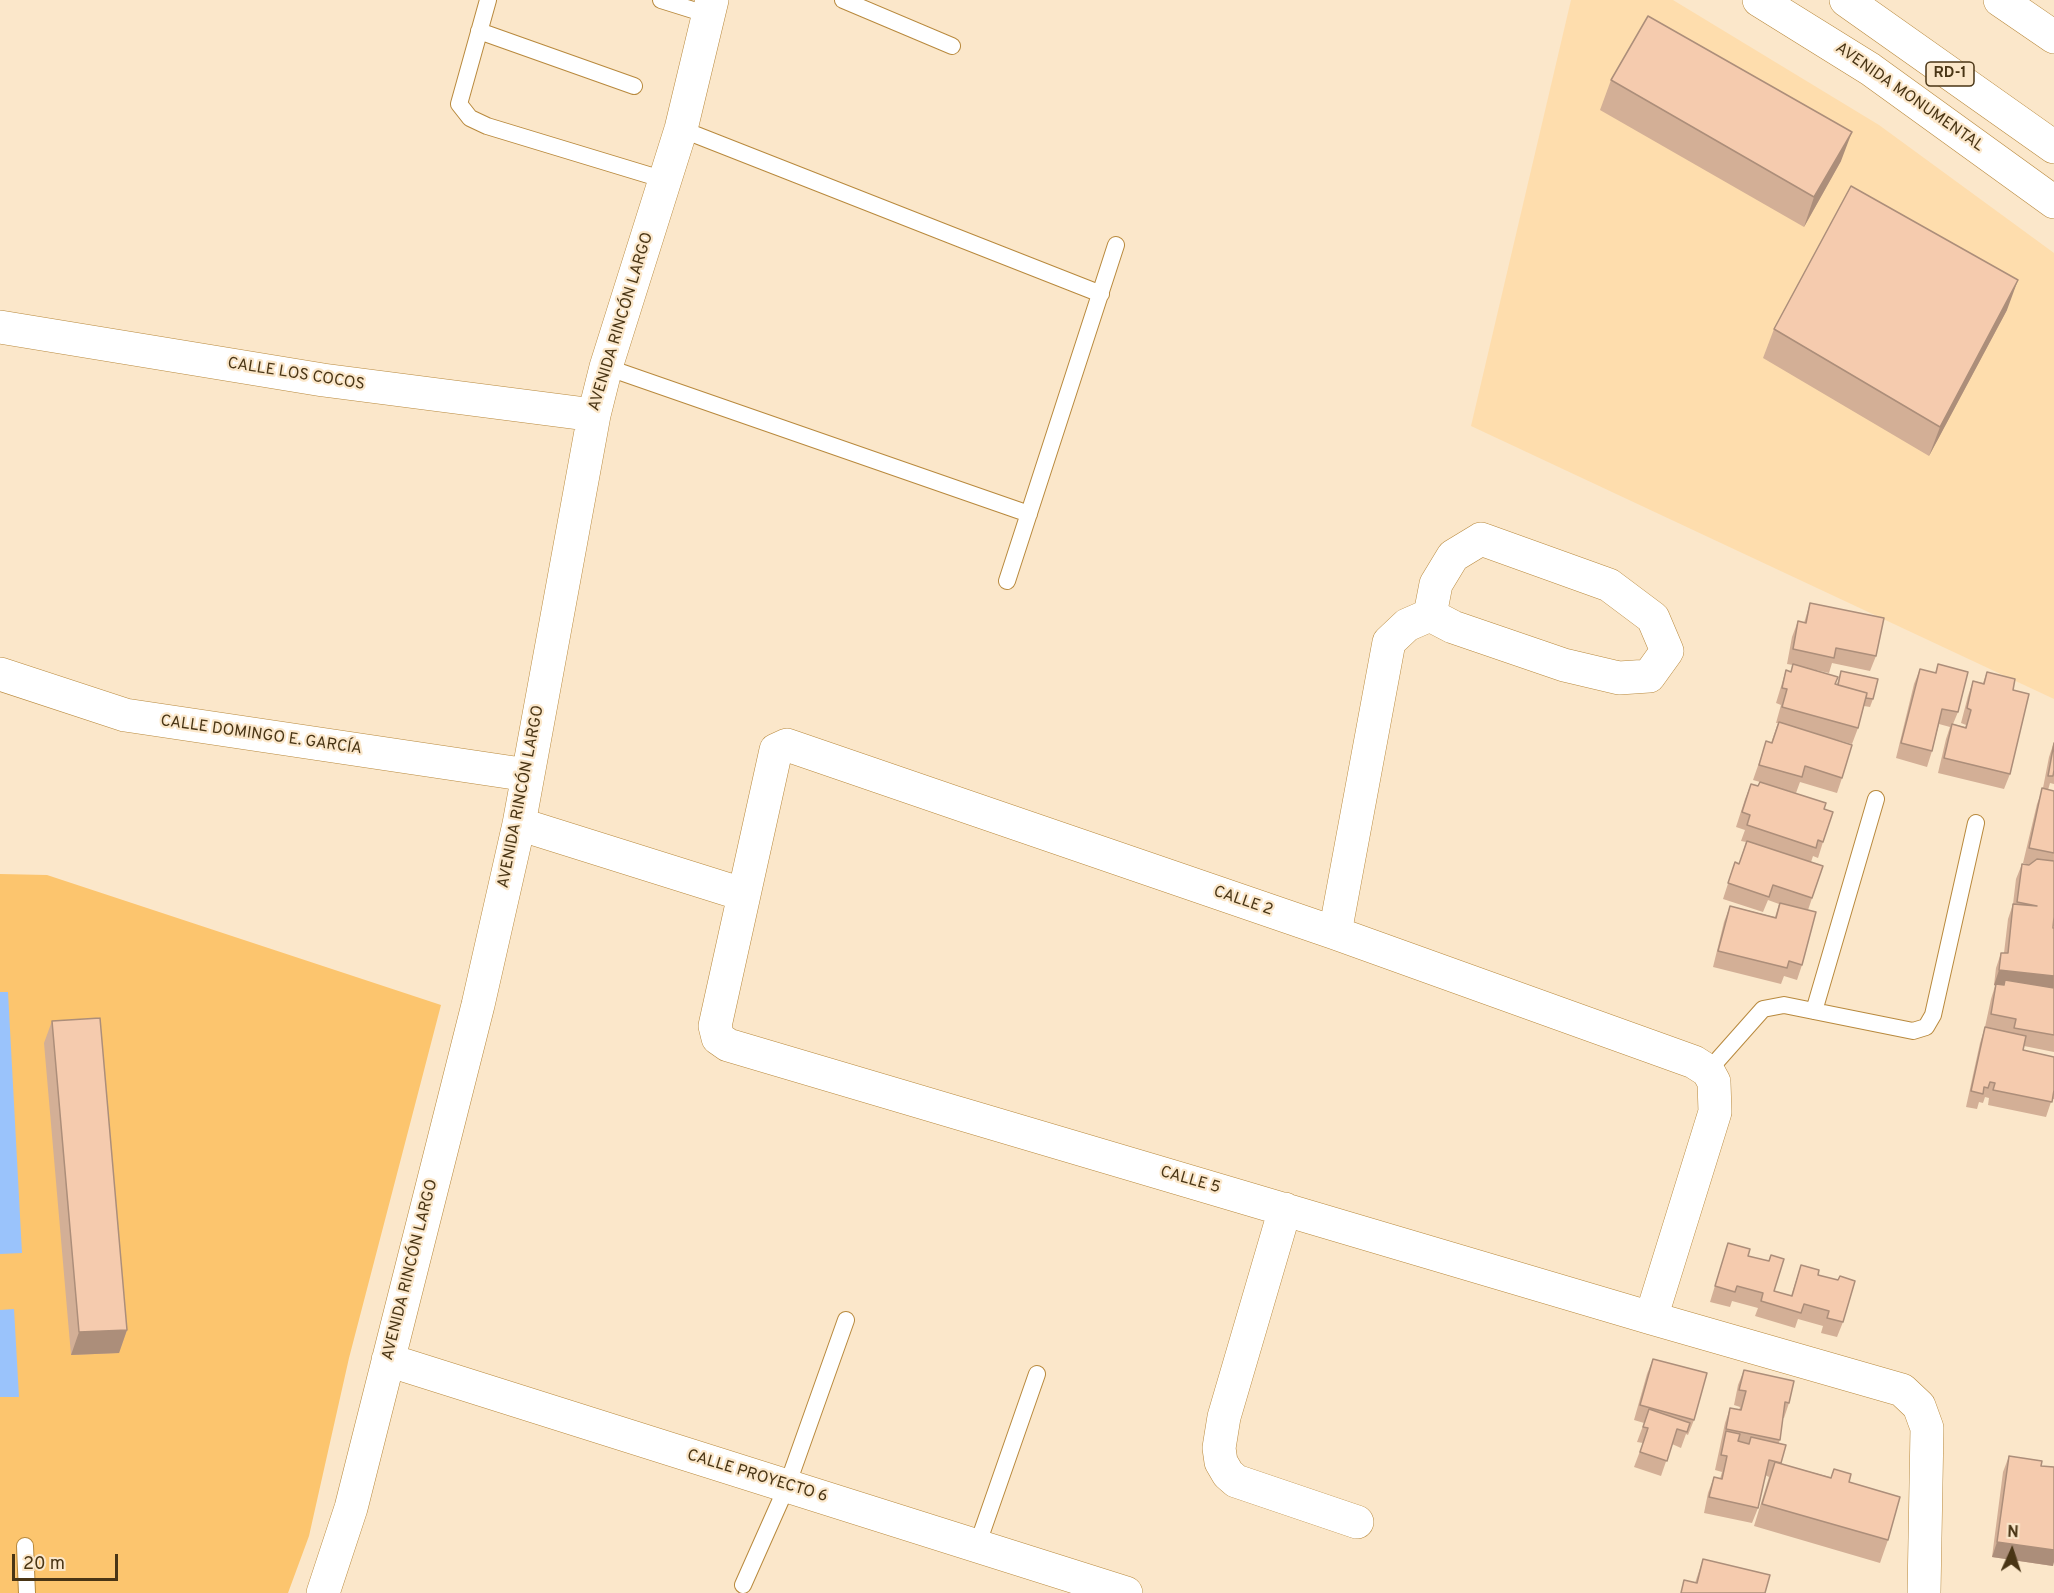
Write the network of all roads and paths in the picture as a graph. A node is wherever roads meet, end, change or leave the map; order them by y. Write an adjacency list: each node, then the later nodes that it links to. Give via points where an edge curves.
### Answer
1 (488, 0): 8 (lane)
2 (661, 0): 7 (lane)
3 (843, 0): 10 (lane)
4 (1759, 0): 15 (main road, AVENIDA MONUMENTAL, via 1870,69)
5 (1846, 0): 13 (main road, RD-1)
6 (2000, 0): 9 (main road)
7 (710, 8): 12 (main road, AVENIDA RINCÓN LARGO)
8 (479, 31): 11 (lane); 14 (lane, via 459,104 470,118)
9 (2054, 37)
10 (952, 46)
11 (634, 86)
12 (681, 129): 14 (main road, AVENIDA RINCÓN LARGO); 17 (lane)
13 (2054, 147)
14 (665, 180): 19 (main road, AVENIDA RINCÓN LARGO)
15 (2054, 202)
16 (1116, 245): 17 (lane)
17 (1101, 294): 21 (lane)
18 (0, 327): 20 (main road, CALLE LOS COCOS, via 323,380)
19 (606, 367): 20 (main road, AVENIDA RINCÓN LARGO); 21 (lane)
20 (594, 415): 25 (main road, AVENIDA RINCÓN LARGO)
21 (1029, 514): 22 (lane)
22 (1007, 581)
23 (1430, 615): 23 (main road, via 1453,627 1564,665 1619,678 1649,676 1667,651 1653,618 1609,585 1481,539 1453,556 1436,584); 30 (main road, via 1407,625 1389,642)
24 (0, 674): 25 (main road, CALLE DOMINGO E. GARCÍA, via 125,715)
25 (528, 775): 28 (main road, AVENIDA RINCÓN LARGO)
26 (1876, 799): 31 (lane)
27 (1976, 823): 31 (lane, via 1933,1015 1926,1027 1913,1031)
28 (519, 824): 29 (main road); 36 (main road, AVENIDA RINCÓN LARGO, via 478,1005)
29 (742, 894): 30 (main road, CALLE 2, via 776,750 787,745); 33 (main road, CALLE 5, via 715,1026 718,1038 728,1045)
30 (1335, 933): 32 (main road, CALLE 2, via 1607,1029)
31 (1814, 1011): 32 (lane, via 1784,1005 1763,1009)
32 (1708, 1071): 34 (main road, via 1715,1088 1715,1112)
33 (1285, 1209): 34 (main road, CALLE 5); 39 (main road, via 1224,1417 1218,1448 1221,1462 1236,1481)
34 (1651, 1318): 46 (main road, CALLE 5, via 1902,1390 1919,1406 1927,1428)
35 (846, 1320): 38 (lane)
36 (388, 1360): 38 (main road, CALLE PROYECTO 6); 44 (main road, AVENIDA RINCÓN LARGO, via 351,1508)
37 (1037, 1374): 41 (lane)
38 (787, 1486): 41 (main road, CALLE PROYECTO 6); 42 (lane)
39 (1357, 1522)
40 (25, 1546): 43 (lane)
41 (977, 1546): 45 (main road, CALLE PROYECTO 6)
42 (743, 1585)
43 (27, 1593)
44 (323, 1593)
45 (1126, 1593)
46 (1924, 1593)

